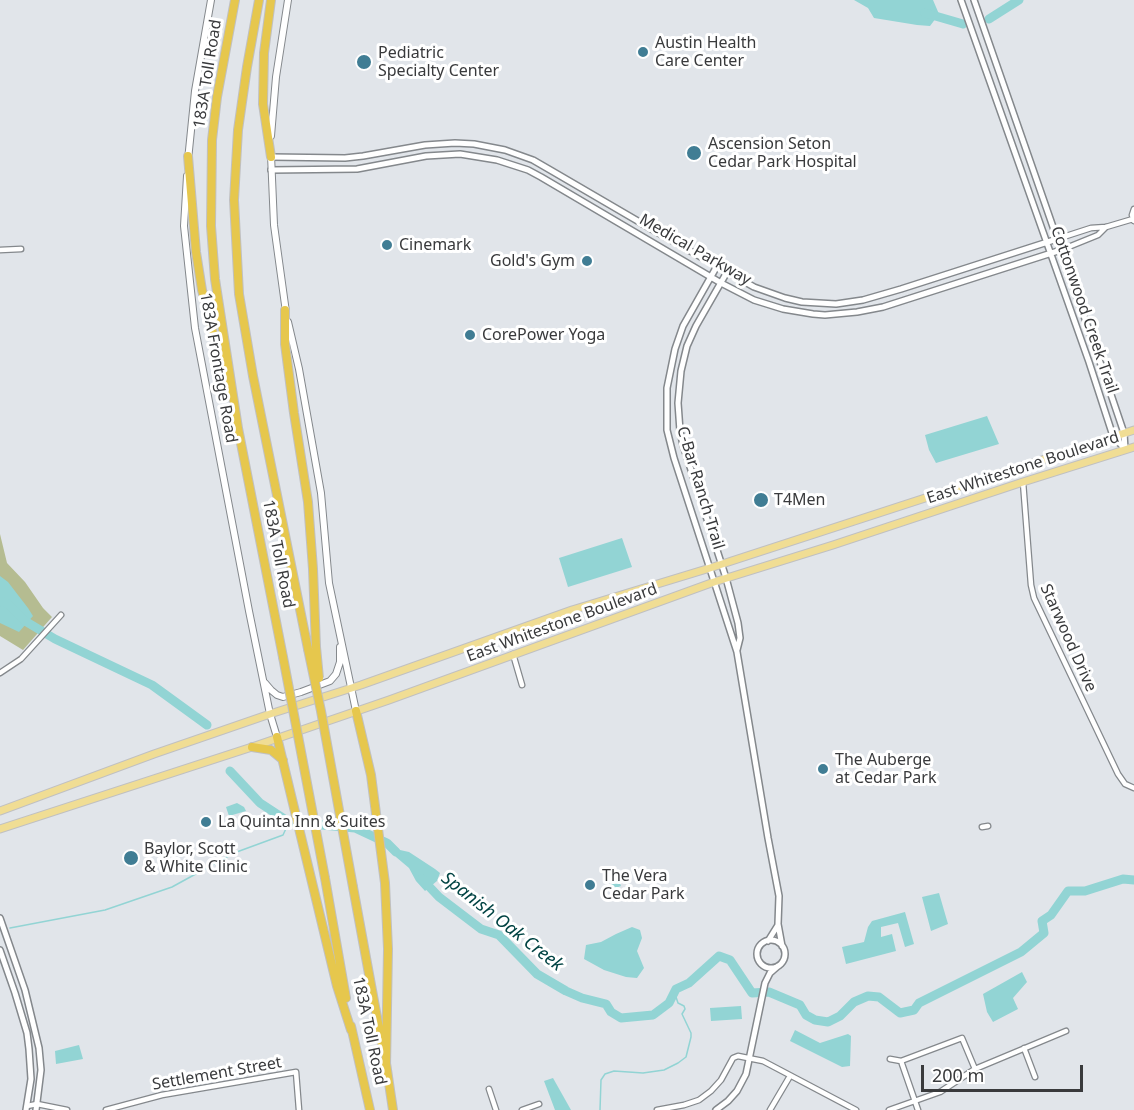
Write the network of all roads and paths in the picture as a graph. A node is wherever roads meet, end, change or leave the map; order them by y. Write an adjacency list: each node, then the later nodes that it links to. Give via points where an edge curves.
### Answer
1 (211, 0): 9 (main road, 183A Frontage Road)
2 (235, 0): 33 (highway, 183A Toll Road, via 212,140 211,214 215,279)
3 (259, 0): 46 (highway, 183A Toll Road, via 238,130 234,200 239,294)
4 (271, 0): 11 (highway, via 263,104)
5 (288, 0): 11 (main road, via 272,106)
6 (961, 0): 19 (street, Cottonwood Creek Trail)
7 (974, 0): 18 (street, Cottonwood Creek Trail)
8 (425, 145): 10 (street); 11 (street, Medical Parkway, via 354,157); 13 (street, Medical Parkway, via 474,144 505,150 532,160)
9 (188, 156): 33 (highway, via 202,291); 50 (main road, 183A Frontage Road, via 184,226 195,328)
10 (426, 156): 12 (street, Medical Parkway, via 357,169); 14 (street, Medical Parkway, via 460,154 497,160 528,170)
11 (271, 158): 12 (main road)
12 (271, 170): 30 (main road)
13 (573, 184): 14 (street); 24 (street, Medical Parkway)
14 (568, 192): 26 (street, Medical Parkway)
15 (1134, 209): 16 (street, Medical Parkway)
16 (1133, 220): 17 (street, Medical Parkway)
17 (1106, 227): 18 (street, Medical Parkway); 22 (street, Medical Parkway, via 1098,236)
18 (1057, 239): 19 (street, Medical Parkway); 22 (street, Cottonwood Creek Trail)
19 (1046, 243): 23 (street, Cottonwood Creek Trail); 28 (street, Medical Parkway)
20 (21, 249): 21 (street)
21 (0, 250)
22 (1061, 250): 23 (street, Medical Parkway); 35 (street, Cottonwood Creek Trail)
23 (1050, 254): 29 (street, Medical Parkway); 36 (street, Cottonwood Creek Trail)
24 (717, 266): 25 (street, Medical Parkway); 26 (street, C-Bar Ranch Trail)
25 (727, 272): 27 (street, C-Bar Ranch Trail); 28 (street, Medical Parkway, via 762,290 802,302 850,303)
26 (711, 276): 27 (street, Medical Parkway); 31 (street, C-Bar Ranch Trail, via 675,349)
27 (721, 282): 29 (street, Medical Parkway, via 754,300 813,315 857,312); 32 (street, C-Bar Ranch Trail, via 687,346 679,383)
28 (901, 289): 29 (street)
29 (904, 300)
30 (285, 310): 45 (main road, via 321,493 329,583); 46 (highway, via 285,344 308,502 313,569)
31 (666, 416): 32 (street); 41 (street, C-Bar Ranch Trail, via 674,458)
32 (678, 416): 40 (street, C-Bar Ranch Trail, via 683,445)
33 (238, 428): 71 (highway, 183A Toll Road, bridge)
34 (1134, 430): 35 (main road, East Whitestone Boulevard)
35 (1124, 433): 36 (main road, East Whitestone Boulevard); 38 (street, Cottonwood Creek Trail)
36 (1113, 436): 38 (street, Cottonwood Creek Trail); 40 (main road, East Whitestone Boulevard)
37 (1134, 447): 38 (main road, East Whitestone Boulevard)
38 (1125, 449): 39 (main road, East Whitestone Boulevard)
39 (1023, 482): 42 (main road, East Whitestone Boulevard); 58 (street, Starwood Drive, via 1034,598 1118,774)
40 (721, 564): 41 (main road, East Whitestone Boulevard); 42 (street, C-Bar Ranch Trail)
41 (710, 568): 43 (street, C-Bar Ranch Trail); 52 (main road, East Whitestone Boulevard, via 572,610)
42 (726, 578): 43 (main road, East Whitestone Boulevard); 47 (street, C-Bar Ranch Trail, via 738,623)
43 (714, 582): 47 (street, C-Bar Ranch Trail); 48 (main road, East Whitestone Boulevard)
44 (61, 615): 49 (street, via 21,659)
45 (340, 640): 50 (main road, via 339,662 330,681 284,697); 52 (main road)
46 (312, 648): 77 (highway, 183A Toll Road, bridge)
47 (737, 652): 64 (street, C-Bar Ranch Trail, via 779,896)
48 (513, 654): 51 (street); 53 (main road, East Whitestone Boulevard)
49 (0, 673)
50 (263, 680): 54 (main road, 183A Frontage Road)
51 (522, 685)
52 (351, 689): 53 (main road); 54 (main road, East Whitestone Boulevard)
53 (356, 711): 55 (main road, East Whitestone Boulevard); 77 (highway, via 371,775 385,883)
54 (270, 714): 55 (main road, 183A Frontage Road); 59 (main road, East Whitestone Boulevard)
55 (277, 737): 56 (main road, East Whitestone Boulevard); 57 (highway)
56 (252, 747): 57 (highway, via 271,750); 62 (main road, East Whitestone Boulevard)
57 (283, 760): 71 (highway)
58 (1134, 788)
59 (0, 811)
60 (988, 826): 61 (street)
61 (982, 827)
62 (0, 828)
63 (0, 918): 85 (street, via 25,990 39,1048)
64 (778, 924): 65 (street, C-Bar Ranch Trail); 66 (street, C-Bar Ranch Trail)
65 (768, 941): 66 (street); 68 (street, C-Bar Ranch Trail, via 758,949)
66 (782, 946): 69 (street, C-Bar Ranch Trail, via 783,962)
67 (0, 950): 84 (street, via 27,1033 31,1066)
68 (760, 964): 69 (street); 70 (street, C-Bar Ranch Trail)
69 (778, 966): 70 (street, C-Bar Ranch Trail)
70 (765, 983): 74 (street, C-Bar Ranch Trail)
71 (351, 1030): 89 (highway, 183A Toll Road)
72 (1066, 1031): 73 (street)
73 (1024, 1048): 78 (street); 80 (street)
74 (751, 1058): 79 (street); 93 (street, via 733,1058 721,1080 699,1100); 94 (street, C-Bar Ranch Trail, via 740,1086)
75 (890, 1059): 76 (street)
76 (901, 1061): 78 (street, via 962,1036); 82 (street)
77 (386, 1067): 90 (highway, 183A Toll Road)
78 (975, 1069): 82 (street, via 940,1092)
79 (790, 1076): 95 (street); 96 (street)
80 (1035, 1077)
81 (489, 1089): 91 (street)
82 (914, 1101): 97 (street); 98 (street)
83 (539, 1104): 92 (street)
84 (27, 1108): 85 (street)
85 (35, 1108): 86 (street)
86 (66, 1110)
87 (106, 1110): 88 (street, Settlement Street, via 162,1095 296,1072)
88 (299, 1110)
89 (370, 1110)
90 (393, 1110)
91 (496, 1110)
92 (522, 1110)
93 (657, 1110)
94 (716, 1110)
95 (770, 1110)
96 (856, 1110)
97 (889, 1110)
98 (918, 1110)

